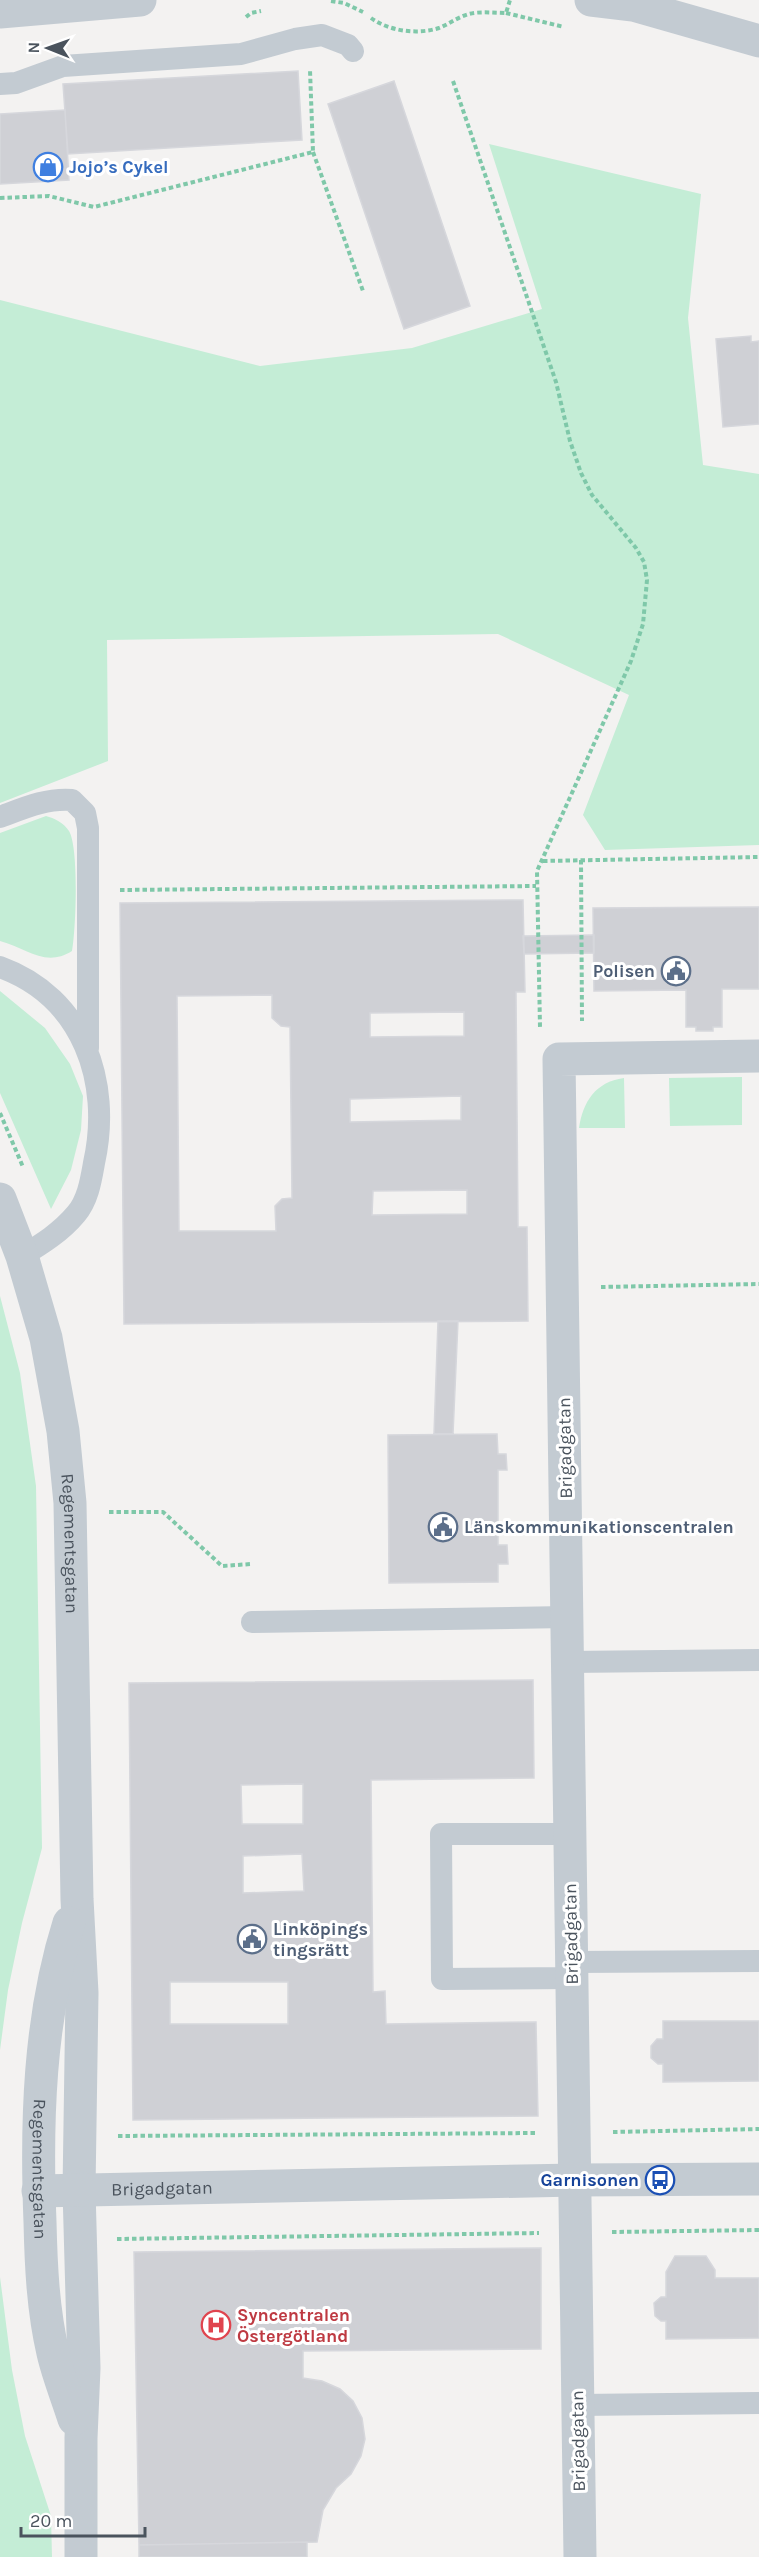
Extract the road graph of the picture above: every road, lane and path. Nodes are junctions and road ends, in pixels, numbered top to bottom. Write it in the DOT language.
graph roads {
  1 [pos="140,0"];
  2 [pos="510,0"];
  3 [pos="591,0"];
  4 [pos="628,3"];
  5 [pos="0,12"];
  6 [pos="438,28"];
  7 [pos="309,37"];
  8 [pos="759,41"];
  9 [pos="353,51"];
  10 [pos="453,81"];
  11 [pos="0,84"];
  12 [pos="313,152"];
  13 [pos="0,198"];
  14 [pos="363,291"];
  15 [pos="0,817"];
  16 [pos="759,857"];
  17 [pos="581,860"];
  18 [pos="543,861"];
  19 [pos="536,886"];
  20 [pos="89,890"];
  21 [pos="0,967"];
  22 [pos="88,1052"];
  23 [pos="759,1056"];
  24 [pos="571,1059"];
  25 [pos="0,1199"];
  26 [pos="22,1256"];
  27 [pos="759,1284"];
  28 [pos="562,1288"];
  29 [pos="105,1512"];
  30 [pos="251,1564"];
  31 [pos="567,1617"];
  32 [pos="252,1622"];
  33 [pos="759,1660"];
  34 [pos="568,1662"];
  35 [pos="570,1834"];
  36 [pos="77,1899"];
  37 [pos="759,1961"];
  38 [pos="572,1970"];
  39 [pos="759,2129"];
  40 [pos="574,2133"];
  41 [pos="117,2136"];
  42 [pos="759,2179"];
  43 [pos="575,2180"];
  44 [pos="79,2190"];
  45 [pos="38,2191"];
  46 [pos="759,2230"];
  47 [pos="575,2232"];
  48 [pos="117,2240"];
  49 [pos="759,2403"];
  50 [pos="578,2405"];
  51 [pos="81,2438"];
  52 [pos="81,2557"];
  53 [pos="580,2557"];
  1 -- 5 [label="street"];
  2 -- 6 [label="path"];
  3 -- 4 [label="street"];
  4 -- 8 [label="street"];
  7 -- 9 [label="lane"];
  7 -- 11 [label="lane"];
  7 -- 12 [label="path"];
  10 -- 18 [label="path"];
  12 -- 13 [label="path"];
  12 -- 14 [label="path"];
  15 -- 20 [label="lane"];
  16 -- 17 [label="path"];
  17 -- 18 [label="path"];
  17 -- 24 [label="path"];
  18 -- 19 [label="path"];
  19 -- 20 [label="path"];
  19 -- 24 [label="path"];
  20 -- 22 [label="lane"];
  21 -- 22 [label="lane"];
  22 -- 26 [label="lane"];
  23 -- 24 [label="street"];
  24 -- 28 [label="street, Brigadgatan"];
  25 -- 26 [label="street, Regementsgatan"];
  26 -- 36 [label="street, Regementsgatan"];
  27 -- 28 [label="path"];
  28 -- 31 [label="street, Brigadgatan"];
  29 -- 30 [label="path"];
  31 -- 32 [label="lane"];
  31 -- 34 [label="street, Brigadgatan"];
  33 -- 34 [label="lane"];
  34 -- 35 [label="street, Brigadgatan"];
  35 -- 38 [label="street, Brigadgatan"];
  35 -- 38 [label="lane"];
  36 -- 44 [label="street, Regementsgatan"];
  36 -- 45 [label="street, Regementsgatan"];
  37 -- 38 [label="lane"];
  38 -- 40 [label="street, Brigadgatan"];
  39 -- 40 [label="path"];
  40 -- 41 [label="path"];
  40 -- 43 [label="street, Brigadgatan"];
  42 -- 43 [label="street, Brigadgatan"];
  43 -- 44 [label="street, Brigadgatan"];
  43 -- 47 [label="street, Brigadgatan"];
  44 -- 45 [label="street, Brigadgatan"];
  44 -- 51 [label="street, Regementsgatan"];
  45 -- 51 [label="street, Regementsgatan"];
  46 -- 47 [label="path"];
  47 -- 48 [label="path"];
  47 -- 50 [label="street, Brigadgatan"];
  49 -- 50 [label="lane"];
  50 -- 53 [label="street, Brigadgatan"];
  51 -- 52 [label="street, Regementsgatan"];
}
